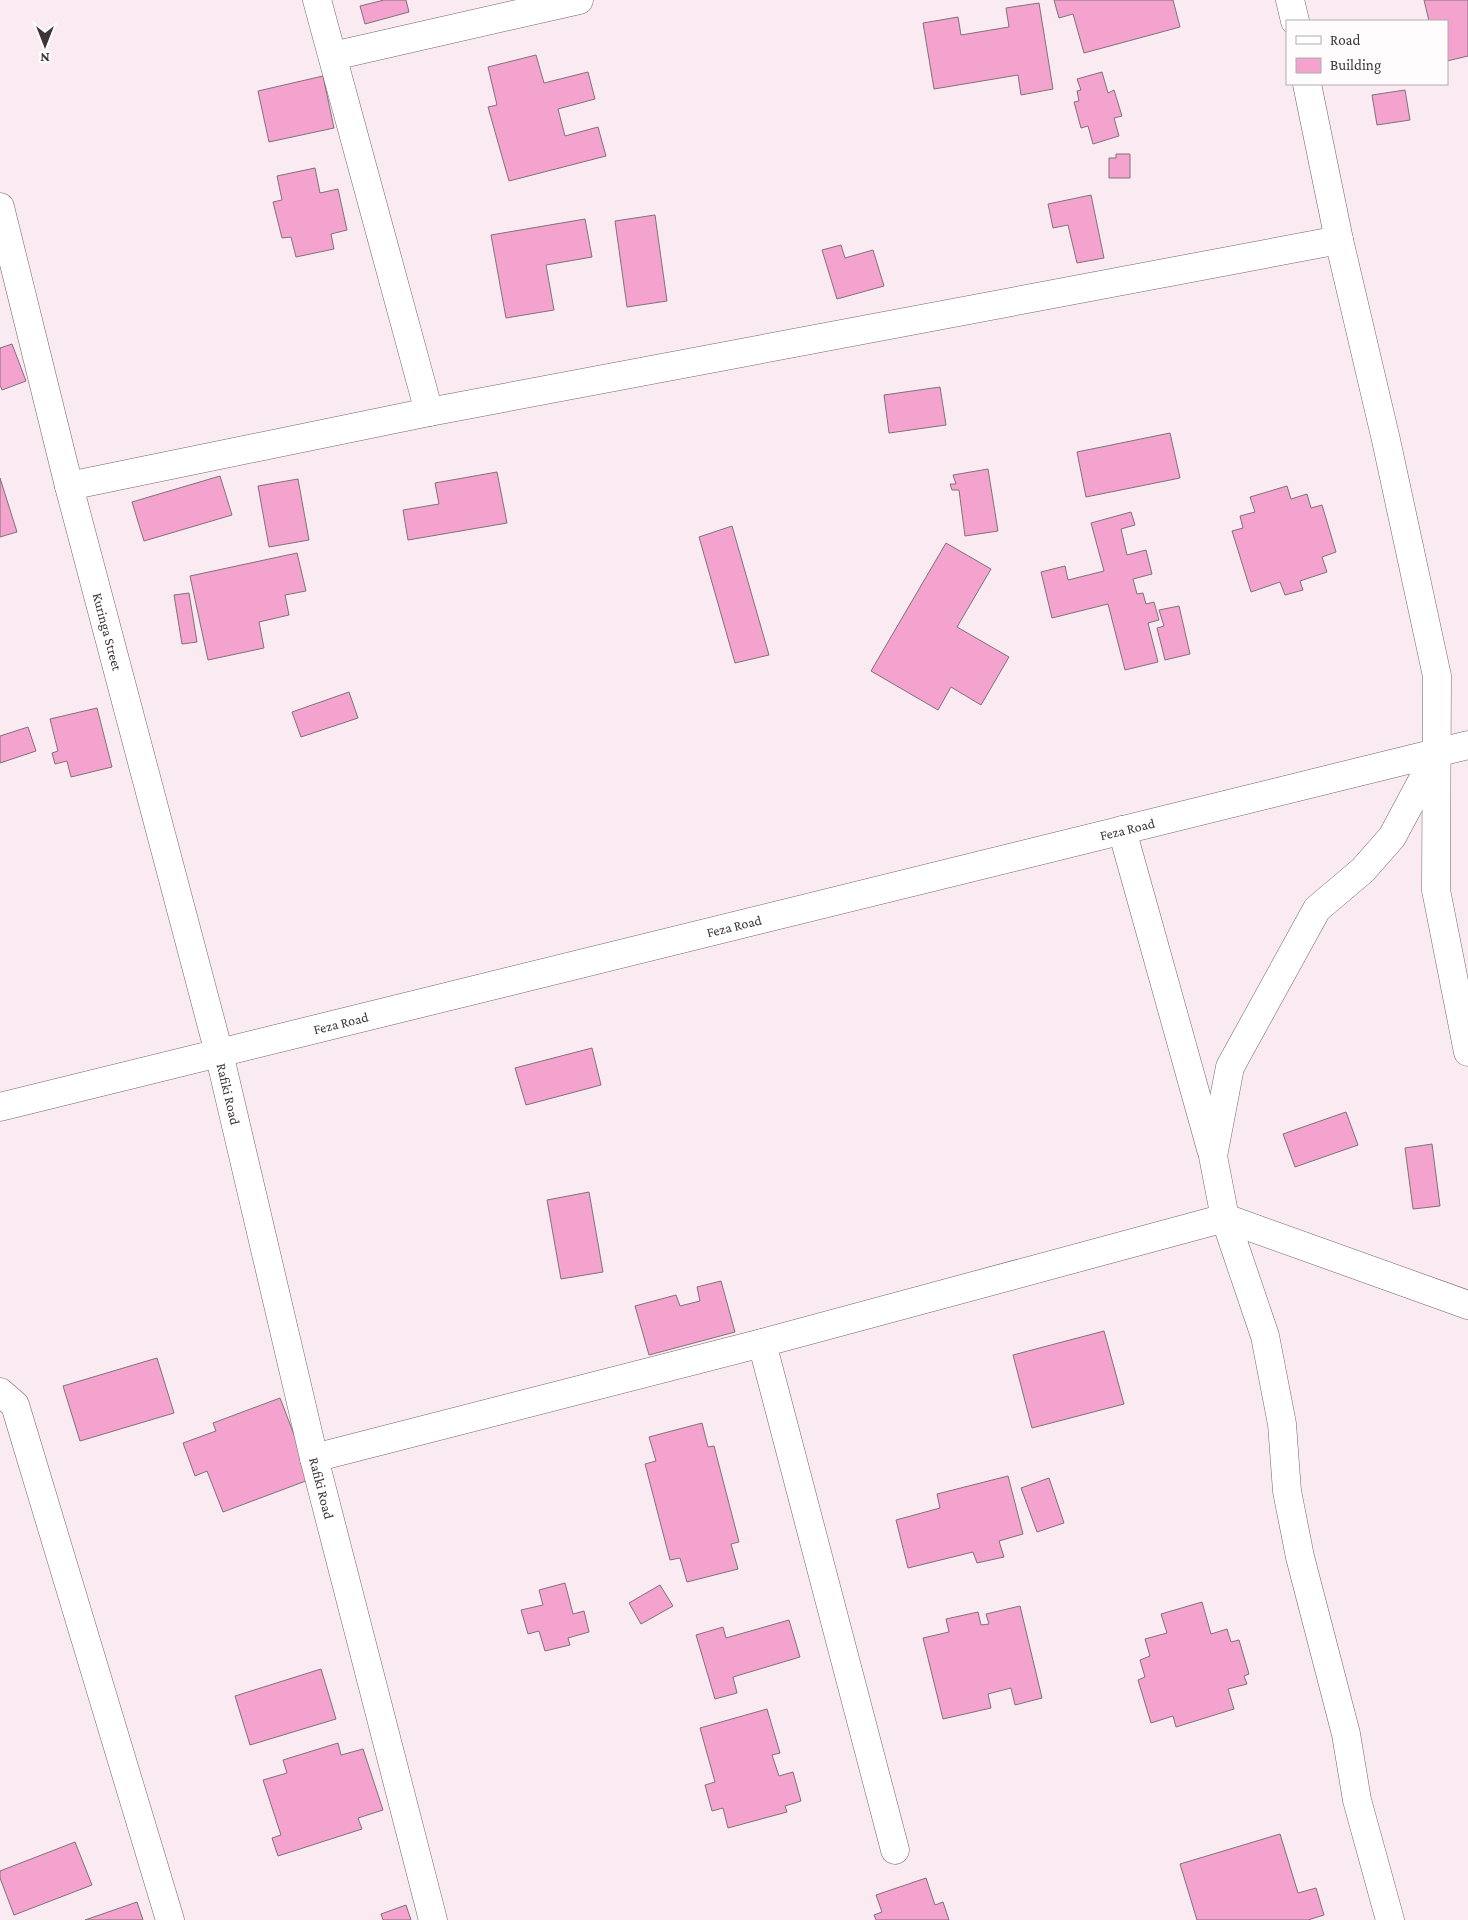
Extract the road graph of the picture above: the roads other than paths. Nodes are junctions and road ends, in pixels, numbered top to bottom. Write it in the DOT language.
graph roads {
  1 [pos="317,0"];
  2 [pos="579,0"];
  3 [pos="1290,0"];
  4 [pos="1295,20"];
  5 [pos="333,56"];
  6 [pos="1307,85"];
  7 [pos="0,207"];
  8 [pos="1339,240"];
  9 [pos="429,412"];
  10 [pos="69,486"];
  11 [pos="1468,745"];
  12 [pos="1437,753"];
  13 [pos="1122,830"];
  14 [pos="1468,1052"];
  15 [pos="220,1054"];
  16 [pos="0,1107"];
  17 [pos="1213,1156"];
  18 [pos="1225,1218"];
  19 [pos="1468,1305"];
  20 [pos="762,1342"];
  21 [pos="0,1392"];
  22 [pos="314,1458"];
  23 [pos="895,1850"];
  24 [pos="170,1920"];
  25 [pos="433,1920"];
  26 [pos="1390,1920"];
  1 -- 5 [label="street"];
  2 -- 5 [label="street"];
  3 -- 4 [label="street"];
  5 -- 9 [label="street"];
  6 -- 8 [label="street"];
  7 -- 10 [label="street, Kuringa Street"];
  8 -- 9 [label="street"];
  8 -- 12 [label="street"];
  9 -- 10 [label="street"];
  10 -- 15 [label="street, Kuringa Street"];
  11 -- 12 [label="street, Feza Road"];
  12 -- 13 [label="street, Feza Road"];
  12 -- 14 [label="street"];
  12 -- 17 [label="street"];
  13 -- 15 [label="street, Feza Road"];
  13 -- 17 [label="street"];
  15 -- 16 [label="street, Feza Road"];
  15 -- 22 [label="street, Rafiki Road"];
  17 -- 18 [label="street"];
  18 -- 19 [label="street"];
  18 -- 20 [label="street"];
  18 -- 26 [label="street"];
  20 -- 22 [label="street"];
  20 -- 23 [label="street"];
  21 -- 24 [label="street"];
  22 -- 25 [label="street, Rafiki Road"];
}
